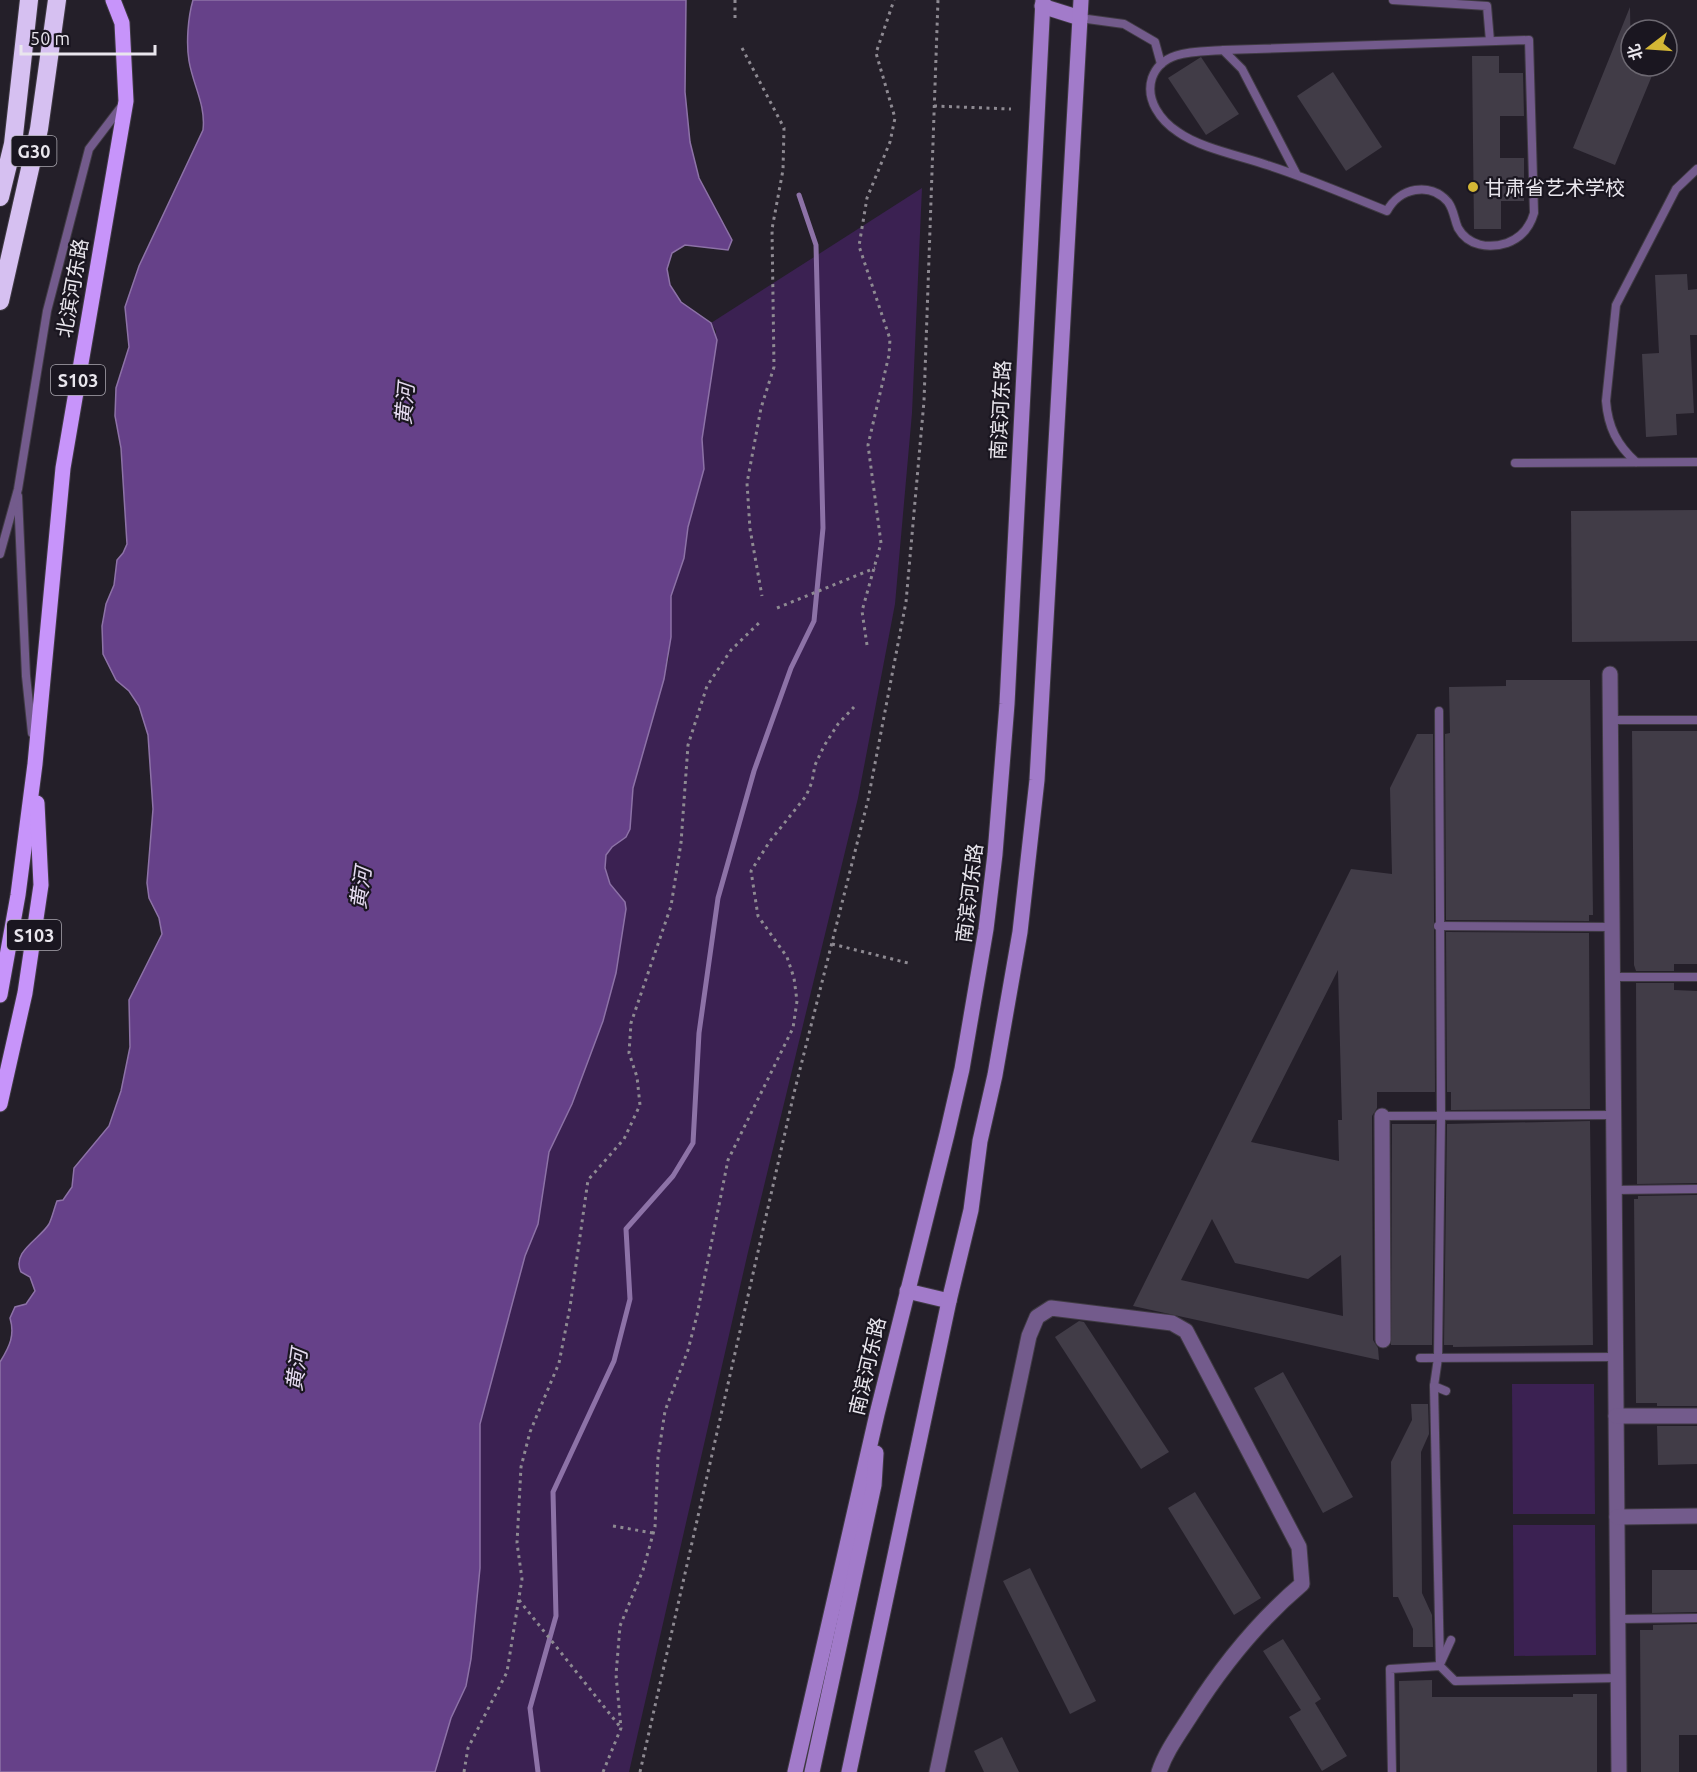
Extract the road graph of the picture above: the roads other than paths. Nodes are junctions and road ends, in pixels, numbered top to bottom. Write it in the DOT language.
graph roads {
  1 [pos="29,0"];
  2 [pos="57,0"];
  3 [pos="113,0"];
  4 [pos="1081,0"];
  5 [pos="1393,0"];
  6 [pos="1043,3"];
  7 [pos="1080,18"];
  8 [pos="1490,41"];
  9 [pos="1223,50"];
  10 [pos="1161,64"];
  11 [pos="126,101"];
  12 [pos="1697,169"];
  13 [pos="1297,175"];
  14 [pos="0,197"];
  15 [pos="0,301"];
  16 [pos="1636,462"];
  17 [pos="1697,462"];
  18 [pos="1515,463"];
  19 [pos="18,489"];
  20 [pos="0,554"];
  21 [pos="1610,674"];
  22 [pos="1439,711"];
  23 [pos="1610,720"];
  24 [pos="1697,720"];
  25 [pos="35,764"];
  26 [pos="1438,926"];
  27 [pos="1612,927"];
  28 [pos="1697,976"];
  29 [pos="1612,977"];
  30 [pos="0,995"];
  31 [pos="0,1104"];
  32 [pos="1613,1115"];
  33 [pos="1382,1116"];
  34 [pos="1441,1117"];
  35 [pos="1614,1190"];
  36 [pos="1697,1190"];
  37 [pos="907,1291"];
  38 [pos="949,1301"];
  39 [pos="1383,1340"];
  40 [pos="1615,1357"];
  41 [pos="1420,1358"];
  42 [pos="1438,1358"];
  43 [pos="1434,1386"];
  44 [pos="1446,1391"];
  45 [pos="877,1414"];
  46 [pos="1616,1416"];
  47 [pos="1697,1416"];
  48 [pos="1697,1516"];
  49 [pos="1617,1517"];
  50 [pos="1697,1618"];
  51 [pos="1618,1619"];
  52 [pos="1450,1640"];
  53 [pos="1440,1666"];
  54 [pos="1618,1678"];
  55 [pos="795,1772"];
  56 [pos="812,1772"];
  57 [pos="849,1772"];
  58 [pos="937,1772"];
  59 [pos="1159,1772"];
  60 [pos="1392,1772"];
  61 [pos="1619,1772"];
  1 -- 14 [label="highway, G30"];
  2 -- 15 [label="highway, G30"];
  3 -- 11 [label="main road, 北滨河东路 / S103"];
  4 -- 7 [label="main road"];
  5 -- 8 [label="lane"];
  6 -- 7 [label="main road"];
  6 -- 37 [label="main road, 南滨河东路"];
  7 -- 10 [label="lane"];
  7 -- 38 [label="main road"];
  8 -- 9 [label="lane"];
  8 -- 13 [label="lane"];
  9 -- 10 [label="lane"];
  9 -- 13 [label="lane"];
  10 -- 13 [label="lane"];
  11 -- 19 [label="lane"];
  11 -- 25 [label="main road, 北滨河东路 / S103"];
  12 -- 16 [label="lane"];
  16 -- 17 [label="lane"];
  16 -- 18 [label="lane"];
  19 -- 20 [label="lane"];
  19 -- 25 [label="lane"];
  21 -- 23 [label="street"];
  22 -- 26 [label="lane"];
  23 -- 24 [label="lane"];
  23 -- 27 [label="street"];
  25 -- 30 [label="main road, 北滨河东路 / S103"];
  25 -- 31 [label="main road, 北滨河东路 / S103"];
  26 -- 27 [label="lane"];
  26 -- 34 [label="lane"];
  27 -- 29 [label="street"];
  28 -- 29 [label="lane"];
  29 -- 32 [label="street"];
  32 -- 34 [label="lane"];
  32 -- 35 [label="street"];
  33 -- 34 [label="lane"];
  33 -- 39 [label="street"];
  34 -- 42 [label="lane"];
  35 -- 36 [label="lane"];
  35 -- 40 [label="street"];
  37 -- 38 [label="main road"];
  37 -- 45 [label="main road, 南滨河东路"];
  38 -- 57 [label="main road"];
  40 -- 42 [label="lane"];
  40 -- 46 [label="street"];
  41 -- 42 [label="lane"];
  42 -- 43 [label="lane"];
  43 -- 44 [label="lane"];
  43 -- 53 [label="lane"];
  45 -- 55 [label="main road, 南滨河东路"];
  45 -- 56 [label="main road"];
  46 -- 47 [label="street"];
  46 -- 49 [label="street"];
  48 -- 49 [label="street"];
  49 -- 51 [label="street"];
  50 -- 51 [label="lane"];
  51 -- 54 [label="street"];
  52 -- 53 [label="lane"];
  53 -- 54 [label="lane"];
  53 -- 60 [label="lane"];
  54 -- 61 [label="street"];
  58 -- 59 [label="street"];
}
